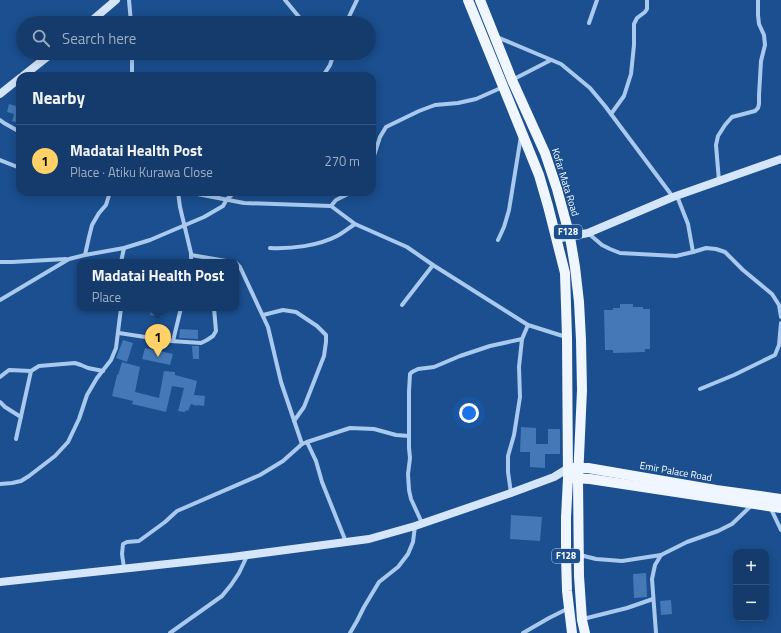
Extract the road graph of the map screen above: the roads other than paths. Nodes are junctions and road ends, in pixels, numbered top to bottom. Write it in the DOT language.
graph roads {
  1 [pos="116,0"];
  2 [pos="129,0"];
  3 [pos="285,0"];
  4 [pos="357,0"];
  5 [pos="468,0"];
  6 [pos="480,0"];
  7 [pos="597,0"];
  8 [pos="647,0"];
  9 [pos="758,0"];
  10 [pos="98,16"];
  11 [pos="130,16"];
  12 [pos="298,16"];
  13 [pos="349,16"];
  14 [pos="589,23"];
  15 [pos="495,36"];
  16 [pos="43,60"];
  17 [pos="132,60"];
  18 [pos="332,60"];
  19 [pos="550,60"];
  20 [pos="28,72"];
  21 [pos="132,72"];
  22 [pos="326,72"];
  23 [pos="512,80"];
  24 [pos="16,81"];
  25 [pos="504,87"];
  26 [pos="0,94"];
  27 [pos="611,114"];
  28 [pos="0,120"];
  29 [pos="16,130"];
  30 [pos="522,132"];
  31 [pos="376,150"];
  32 [pos="0,160"];
  33 [pos="781,160"];
  34 [pos="16,166"];
  35 [pos="719,181"];
  36 [pos="109,196"];
  37 [pos="179,196"];
  38 [pos="210,196"];
  39 [pos="230,196"];
  40 [pos="346,196"];
  41 [pos="675,196"];
  42 [pos="227,199"];
  43 [pos="331,206"];
  44 [pos="355,224"];
  45 [pos="184,226"];
  46 [pos="588,233"];
  47 [pos="570,237"];
  48 [pos="556,239"];
  49 [pos="498,240"];
  50 [pos="124,248"];
  51 [pos="270,248"];
  52 [pos="693,252"];
  53 [pos="85,255"];
  54 [pos="191,255"];
  55 [pos="69,259"];
  56 [pos="122,259"];
  57 [pos="191,259"];
  58 [pos="214,259"];
  59 [pos="0,262"];
  60 [pos="433,265"];
  61 [pos="239,266"];
  62 [pos="0,300"];
  63 [pos="402,305"];
  64 [pos="121,311"];
  65 [pos="180,311"];
  66 [pos="214,311"];
  67 [pos="263,314"];
  68 [pos="781,317"];
  69 [pos="781,323"];
  70 [pos="528,325"];
  71 [pos="118,333"];
  72 [pos="567,337"];
  73 [pos="522,340"];
  74 [pos="173,341"];
  75 [pos="31,371"];
  76 [pos="103,371"];
  77 [pos="0,377"];
  78 [pos="700,388"];
  79 [pos="0,402"];
  80 [pos="21,417"];
  81 [pos="294,421"];
  82 [pos="409,436"];
  83 [pos="16,439"];
  84 [pos="307,442"];
  85 [pos="302,444"];
  86 [pos="579,468"];
  87 [pos="571,475"];
  88 [pos="0,484"];
  89 [pos="511,493"];
  90 [pos="781,499"];
  91 [pos="754,500"];
  92 [pos="770,506"];
  93 [pos="781,508"];
  94 [pos="418,525"];
  95 [pos="781,530"];
  96 [pos="346,542"];
  97 [pos="579,554"];
  98 [pos="247,555"];
  99 [pos="661,555"];
  100 [pos="124,568"];
  101 [pos="0,582"];
  102 [pos="653,599"];
  103 [pos="569,608"];
  104 [pos="582,620"];
  105 [pos="170,633"];
  106 [pos="350,633"];
  107 [pos="524,633"];
  108 [pos="572,633"];
  109 [pos="585,633"];
  110 [pos="656,633"];
  1 -- 10 [label="main road"];
  2 -- 11 [label="street"];
  3 -- 12 [label="street"];
  4 -- 13 [label="street"];
  5 -- 25 [label="main road, F128"];
  6 -- 15 [label="main road, Kofar Mata Road / F128"];
  7 -- 14 [label="street"];
  8 -- 27 [label="street"];
  9 -- 35 [label="street"];
  15 -- 19 [label="street"];
  15 -- 23 [label="main road, Kofar Mata Road / F128"];
  16 -- 20 [label="main road"];
  17 -- 21 [label="street"];
  18 -- 22 [label="street"];
  19 -- 23 [label="street"];
  19 -- 27 [label="street"];
  23 -- 47 [label="main road, Kofar Mata Road / F128"];
  24 -- 26 [label="main road"];
  25 -- 30 [label="main road, F128"];
  25 -- 31 [label="street"];
  27 -- 41 [label="street"];
  28 -- 29 [label="street"];
  30 -- 48 [label="main road, F128"];
  30 -- 49 [label="street"];
  32 -- 34 [label="street"];
  33 -- 35 [label="main road"];
  35 -- 41 [label="main road"];
  36 -- 53 [label="street"];
  37 -- 45 [label="street"];
  38 -- 42 [label="street"];
  39 -- 42 [label="street"];
  40 -- 43 [label="street"];
  41 -- 46 [label="main road"];
  41 -- 52 [label="street"];
  42 -- 43 [label="street"];
  42 -- 45 [label="street"];
  43 -- 44 [label="street"];
  44 -- 51 [label="street"];
  44 -- 60 [label="street"];
  45 -- 50 [label="street"];
  45 -- 54 [label="street"];
  46 -- 47 [label="main road"];
  46 -- 52 [label="street"];
  47 -- 48 [label="main road"];
  47 -- 86 [label="main road, Kofar Mata Road / F128"];
  48 -- 72 [label="main road, F128"];
  50 -- 53 [label="street"];
  50 -- 56 [label="street"];
  52 -- 68 [label="street"];
  53 -- 55 [label="street"];
  54 -- 57 [label="street"];
  54 -- 58 [label="street"];
  55 -- 59 [label="street"];
  55 -- 62 [label="street"];
  60 -- 63 [label="street"];
  60 -- 70 [label="street"];
  61 -- 67 [label="street"];
  64 -- 71 [label="street"];
  65 -- 74 [label="street"];
  66 -- 74 [label="street"];
  67 -- 81 [label="street"];
  67 -- 81 [label="street"];
  69 -- 78 [label="street"];
  70 -- 72 [label="street"];
  70 -- 73 [label="street"];
  71 -- 74 [label="street"];
  71 -- 76 [label="street"];
  72 -- 87 [label="main road, F128"];
  73 -- 82 [label="street"];
  73 -- 89 [label="street"];
  75 -- 76 [label="street"];
  75 -- 77 [label="street"];
  75 -- 80 [label="street"];
  76 -- 88 [label="street"];
  79 -- 80 [label="street"];
  80 -- 83 [label="street"];
  81 -- 85 [label="street"];
  82 -- 84 [label="street"];
  82 -- 94 [label="street"];
  84 -- 85 [label="street"];
  84 -- 96 [label="street"];
  85 -- 100 [label="street"];
  86 -- 87 [label="main road, Kofar Mata Road / F128"];
  86 -- 91 [label="main road, Emir Palace Road"];
  87 -- 89 [label="main road"];
  87 -- 91 [label="main road, Emir Palace Road"];
  87 -- 97 [label="main road, F128"];
  87 -- 103 [label="main road, F128"];
  89 -- 94 [label="main road"];
  90 -- 91 [label="main road, Emir Palace Road"];
  91 -- 92 [label="main road, Emir Palace Road"];
  91 -- 99 [label="street"];
  92 -- 93 [label="main road, Emir Palace Road"];
  92 -- 95 [label="street"];
  94 -- 96 [label="main road"];
  94 -- 106 [label="street"];
  96 -- 98 [label="main road"];
  97 -- 99 [label="street"];
  97 -- 104 [label="main road, F128"];
  98 -- 100 [label="main road"];
  98 -- 105 [label="street"];
  99 -- 102 [label="street"];
  100 -- 101 [label="main road"];
  102 -- 104 [label="street"];
  102 -- 110 [label="street"];
  103 -- 107 [label="street"];
  103 -- 108 [label="main road, F128"];
  104 -- 109 [label="main road, F128"];
}
